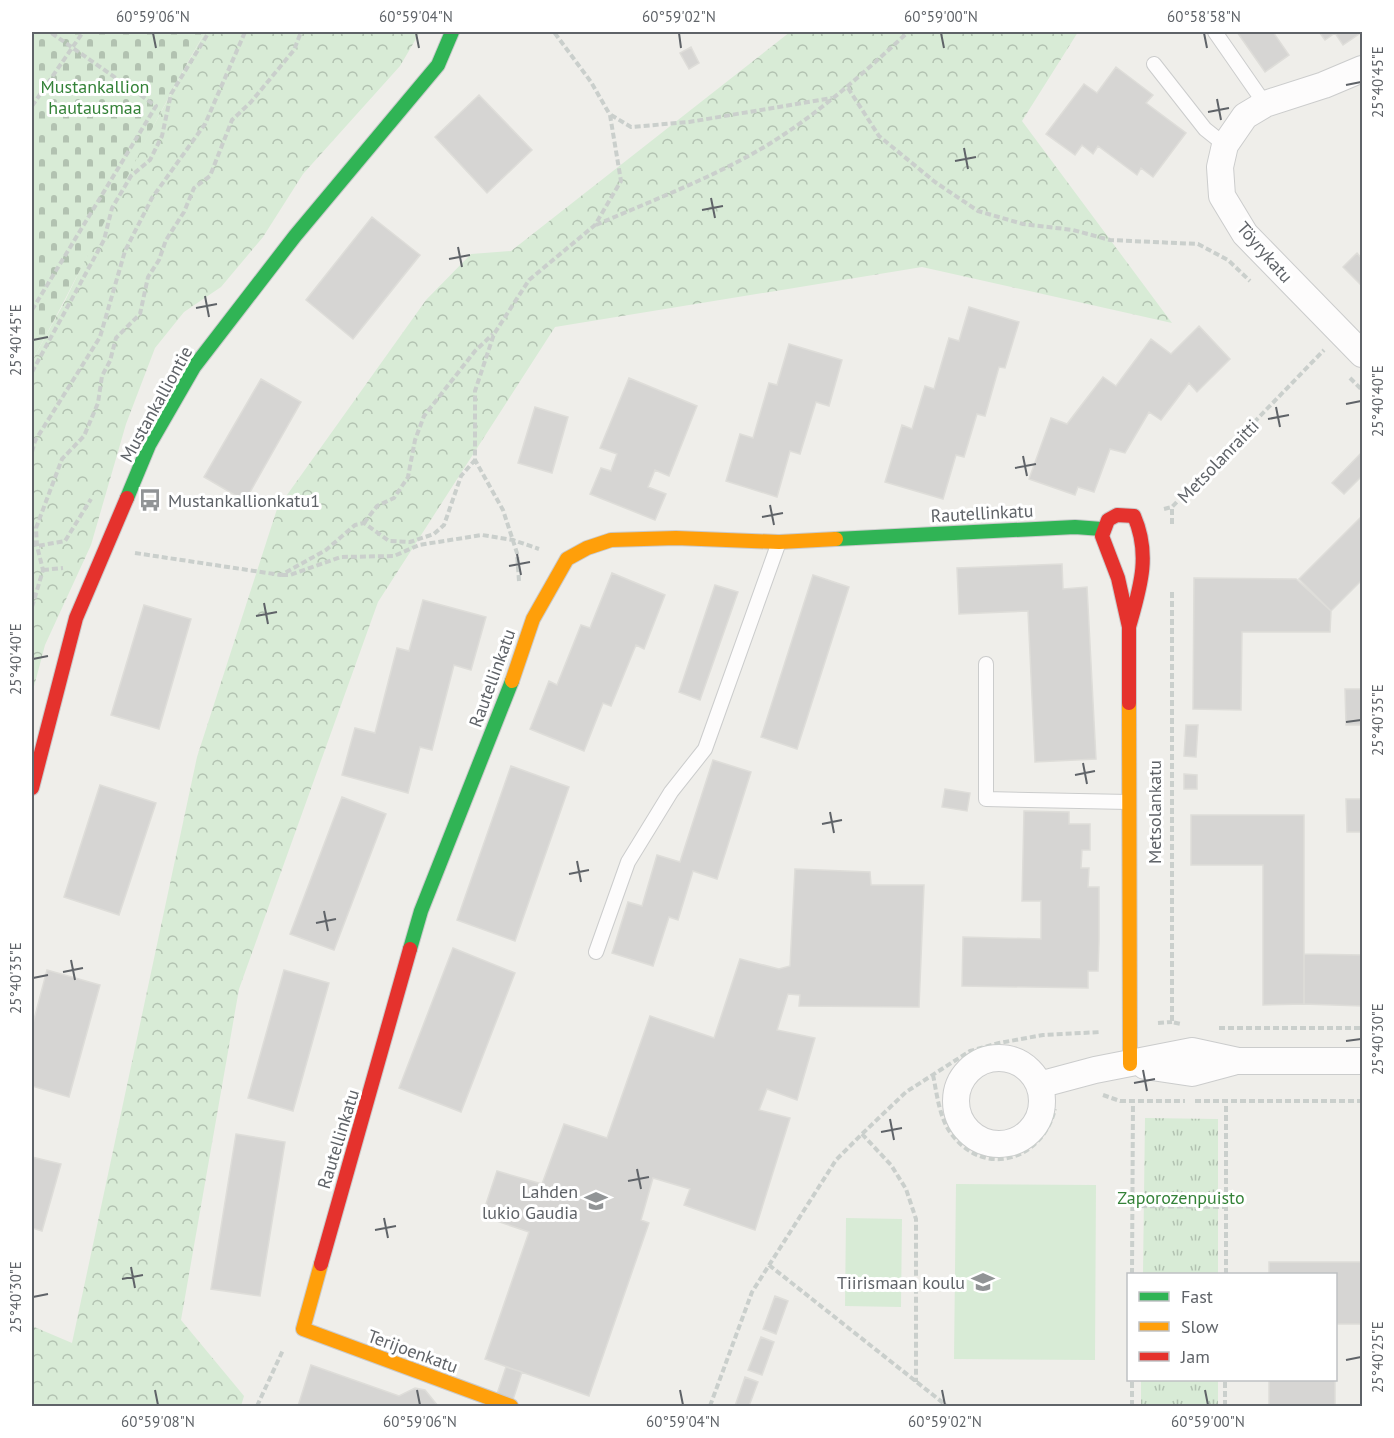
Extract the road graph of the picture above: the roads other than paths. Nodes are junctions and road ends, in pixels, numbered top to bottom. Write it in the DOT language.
graph roads {
  1 [pos="452,32"];
  2 [pos="1215,32"];
  3 [pos="1154,64"];
  4 [pos="1362,69"];
  5 [pos="1264,104"];
  6 [pos="1225,145"];
  7 [pos="1362,354"];
  8 [pos="1102,529"];
  9 [pos="779,542"];
  10 [pos="1129,627"];
  11 [pos="986,664"];
  12 [pos="32,788"];
  13 [pos="1129,802"];
  14 [pos="596,952"];
  15 [pos="1362,1061"];
  16 [pos="1130,1064"];
  17 [pos="1039,1085"];
  18 [pos="303,1329"];
  19 [pos="511,1407"];
  1 -- 12 [label="street, Mustankalliontie"];
  2 -- 5 [label="lane"];
  3 -- 6 [label="lane"];
  4 -- 5 [label="street, Töyrykatu"];
  5 -- 6 [label="street, Töyrykatu"];
  6 -- 7 [label="street, Töyrykatu"];
  8 -- 9 [label="street, Rautellinkatu"];
  8 -- 10 [label="street, Metsolankatu"];
  8 -- 10 [label="street, Metsolankatu"];
  9 -- 14 [label="lane"];
  9 -- 18 [label="street, Rautellinkatu"];
  10 -- 13 [label="street, Metsolankatu"];
  11 -- 13 [label="lane"];
  13 -- 16 [label="street, Metsolankatu"];
  15 -- 16 [label="street"];
  16 -- 17 [label="street"];
  18 -- 19 [label="street, Terijoenkatu"];
}
